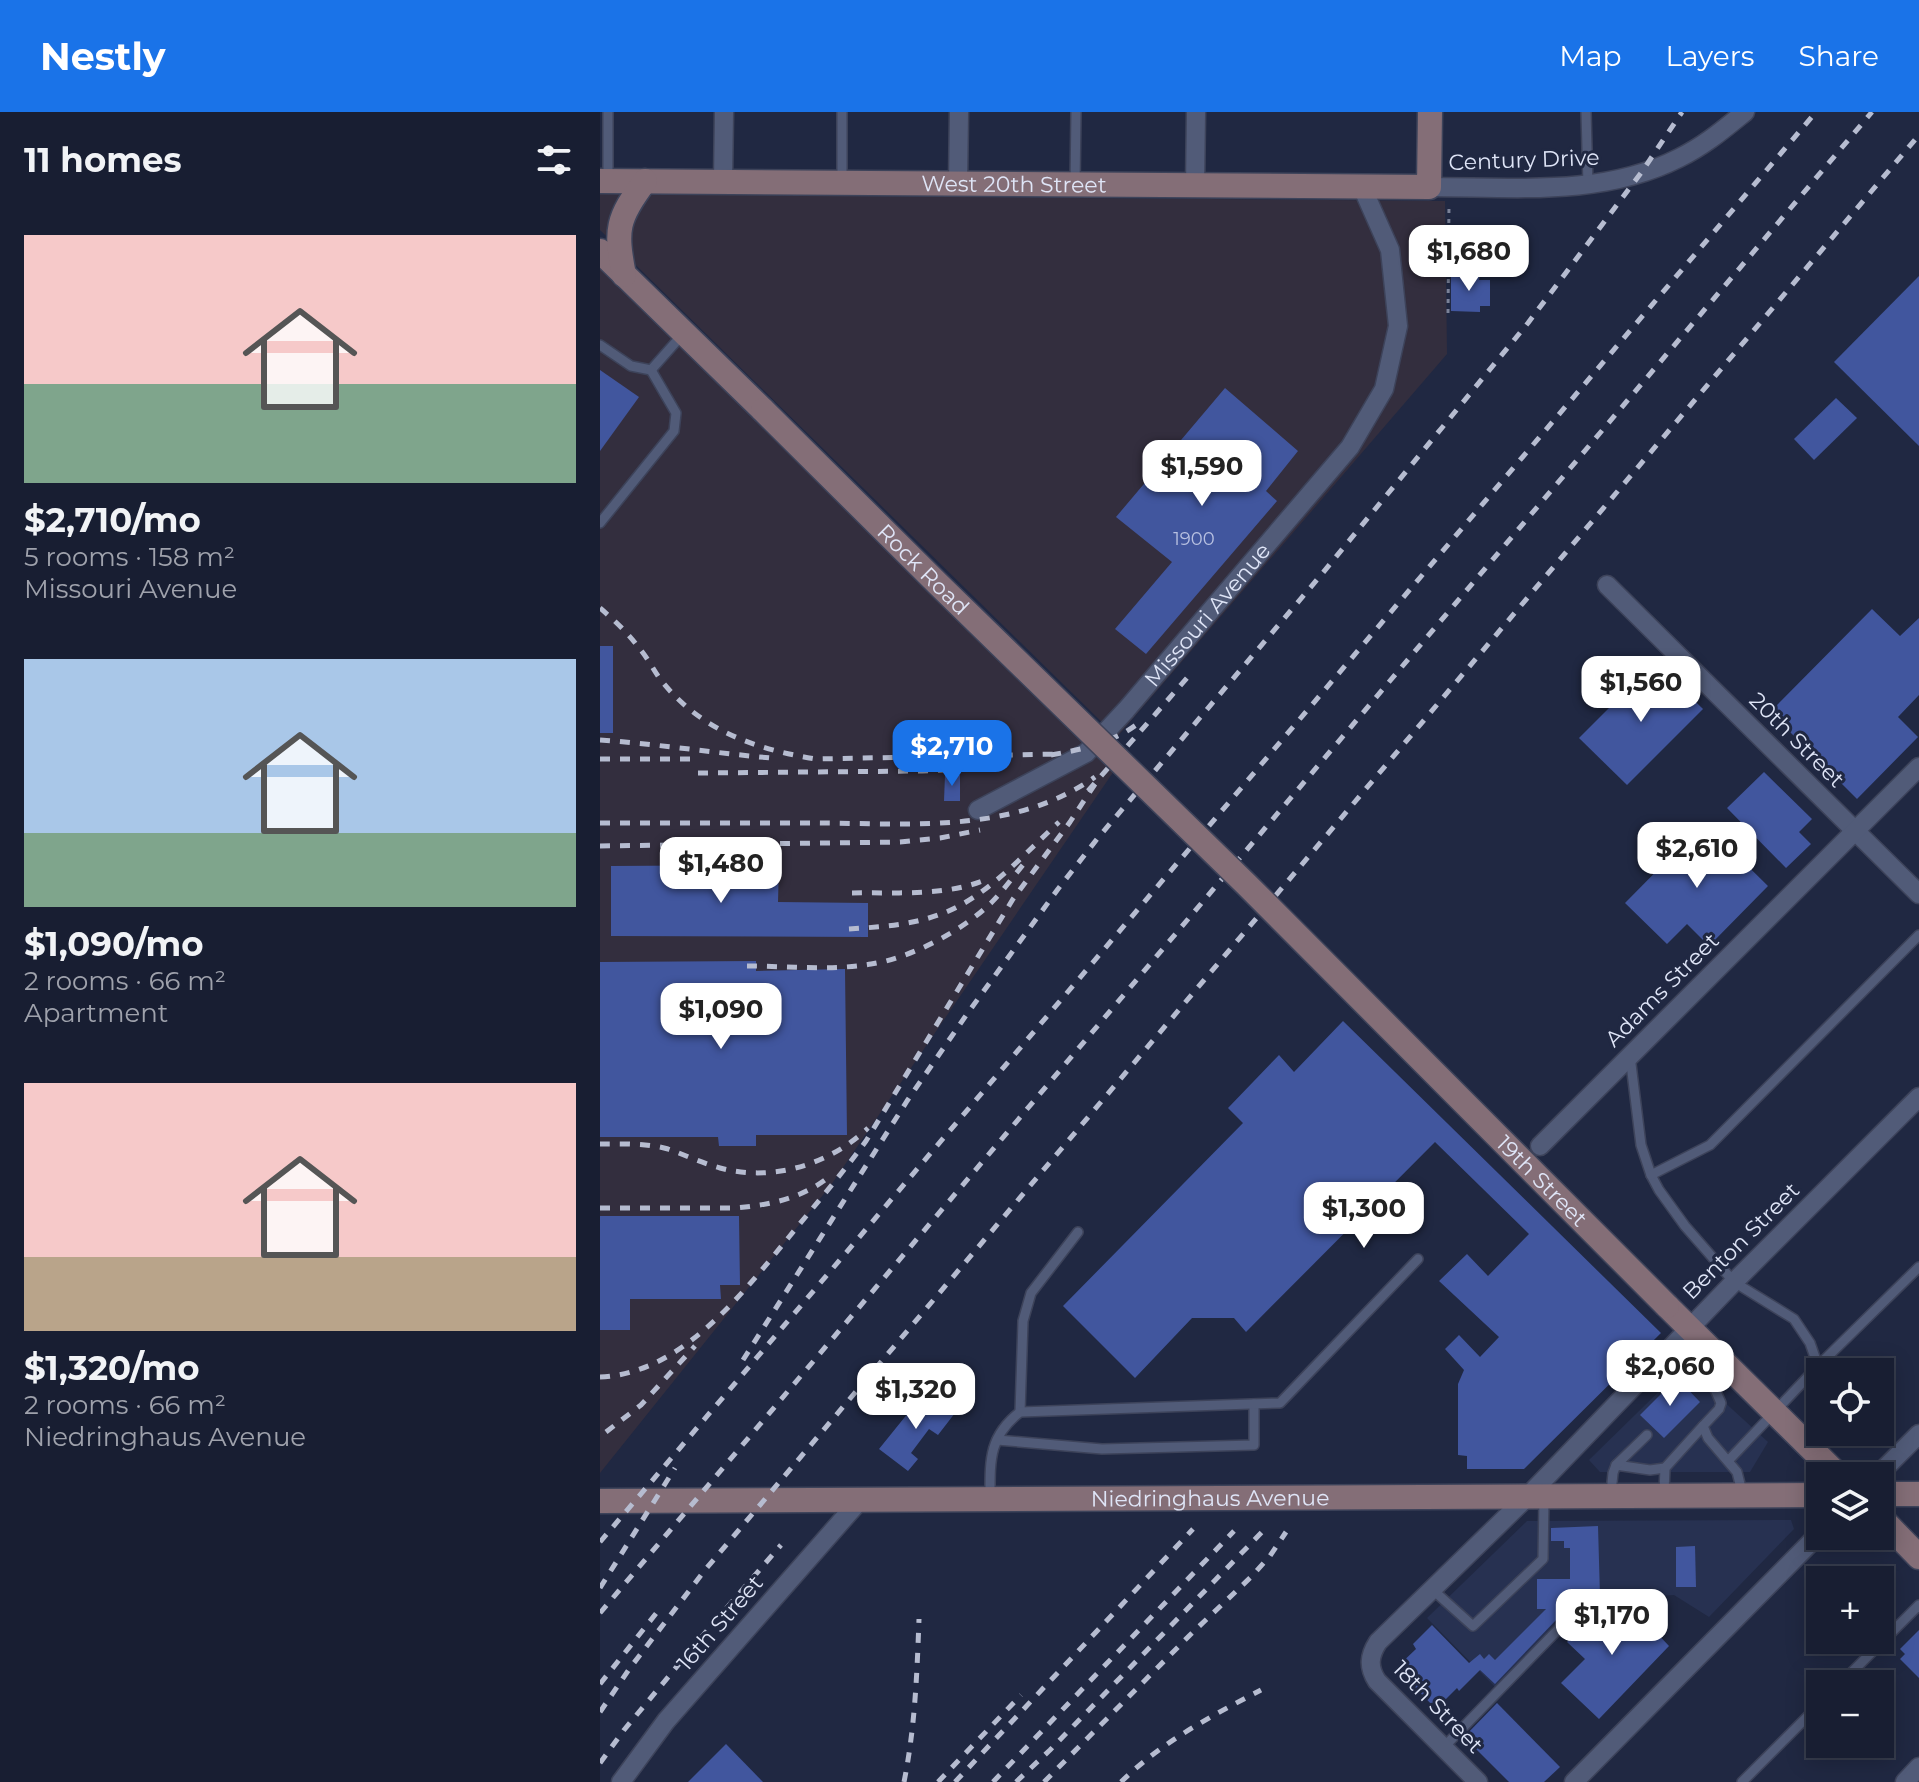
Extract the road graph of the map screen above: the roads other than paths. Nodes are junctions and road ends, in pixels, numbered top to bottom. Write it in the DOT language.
graph roads {
  1 [pos="608,112"];
  2 [pos="724,112"];
  3 [pos="842,112"];
  4 [pos="959,112"];
  5 [pos="1076,112"];
  6 [pos="1196,112"];
  7 [pos="1430,112"];
  8 [pos="1586,112"];
  9 [pos="1745,112"];
  10 [pos="604,181"];
  11 [pos="645,181"];
  12 [pos="723,181"];
  13 [pos="842,182"];
  14 [pos="958,183"];
  15 [pos="1075,185"];
  16 [pos="1588,185"];
  17 [pos="1195,187"];
  18 [pos="1362,187"];
  19 [pos="1439,187"];
  20 [pos="600,251"];
  21 [pos="624,275"];
  22 [pos="684,333"];
  23 [pos="600,345"];
  24 [pos="651,370"];
  25 [pos="600,523"];
  26 [pos="1607,585"];
  27 [pos="1919,767"];
  28 [pos="978,810"];
  29 [pos="1855,832"];
  30 [pos="1247,885"];
  31 [pos="1919,894"];
  32 [pos="1919,935"];
  33 [pos="1630,1056"];
  34 [pos="1919,1097"];
  35 [pos="1540,1146"];
  36 [pos="1651,1175"];
  37 [pos="1078,1232"];
  38 [pos="1418,1259"];
  39 [pos="1919,1267"];
  40 [pos="1734,1282"];
  41 [pos="1690,1328"];
  42 [pos="1815,1358"];
  43 [pos="1826,1358"];
  44 [pos="1730,1368"];
  45 [pos="1806,1378"];
  46 [pos="1254,1404"];
  47 [pos="1774,1411"];
  48 [pos="1020,1412"];
  49 [pos="1703,1426"];
  50 [pos="1919,1434"];
  51 [pos="1647,1435"];
  52 [pos="997,1440"];
  53 [pos="1728,1461"];
  54 [pos="1825,1462"];
  55 [pos="1891,1462"];
  56 [pos="1616,1465"];
  57 [pos="1665,1468"];
  58 [pos="1894,1494"];
  59 [pos="1919,1494"];
  60 [pos="1743,1495"];
  61 [pos="1806,1495"];
  62 [pos="1611,1496"];
  63 [pos="1664,1496"];
  64 [pos="1535,1497"];
  65 [pos="860,1500"];
  66 [pos="990,1500"];
  67 [pos="600,1501"];
  68 [pos="1894,1531"];
  69 [pos="1806,1547"];
  70 [pos="1919,1557"];
  71 [pos="1433,1590"];
  72 [pos="1626,1603"];
  73 [pos="1919,1605"];
  74 [pos="1370,1663"];
  75 [pos="1854,1670"];
  76 [pos="1806,1718"];
  77 [pos="1443,1748"];
  78 [pos="1919,1767"];
  79 [pos="621,1782"];
  80 [pos="1478,1782"];
  81 [pos="1574,1782"];
  82 [pos="1742,1782"];
  83 [pos="1905,1782"];
  1 -- 10 [label="lane"];
  2 -- 12 [label="street"];
  3 -- 13 [label="lane"];
  4 -- 14 [label="street"];
  5 -- 15 [label="lane"];
  6 -- 17 [label="street"];
  7 -- 19 [label="street"];
  8 -- 16 [label="lane"];
  9 -- 16 [label="street, Century Drive"];
  10 -- 11 [label="street, West 20th Street"];
  11 -- 12 [label="street, West 20th Street"];
  11 -- 21 [label="street"];
  12 -- 13 [label="street, West 20th Street"];
  13 -- 14 [label="street, West 20th Street"];
  14 -- 15 [label="street, West 20th Street"];
  15 -- 17 [label="street, West 20th Street"];
  16 -- 19 [label="street, Century Drive"];
  17 -- 18 [label="street, West 20th Street"];
  18 -- 19 [label="street, West 20th Street"];
  18 -- 28 [label="street, Missouri Avenue"];
  20 -- 21 [label="street, Rock Road"];
  21 -- 22 [label="street, Rock Road"];
  22 -- 24 [label="lane"];
  22 -- 30 [label="street, Rock Road, bridge"];
  23 -- 24 [label="lane"];
  24 -- 25 [label="lane"];
  26 -- 29 [label="street, 20th Street"];
  27 -- 29 [label="street, Adams Street"];
  29 -- 31 [label="street, 20th Street"];
  29 -- 33 [label="street, Adams Street"];
  30 -- 41 [label="street, 19th Street, bridge"];
  32 -- 36 [label="lane"];
  33 -- 35 [label="street, Adams Street"];
  33 -- 36 [label="lane"];
  34 -- 40 [label="street, Benton Street"];
  36 -- 40 [label="lane"];
  37 -- 48 [label="lane"];
  38 -- 46 [label="lane"];
  39 -- 43 [label="lane"];
  40 -- 41 [label="street, Benton Street"];
  40 -- 42 [label="lane"];
  41 -- 44 [label="street, 19th Street"];
  41 -- 64 [label="street, Benton Street"];
  44 -- 47 [label="street, 19th Street"];
  44 -- 49 [label="lane"];
  45 -- 47 [label="lane"];
  46 -- 48 [label="lane"];
  46 -- 52 [label="lane"];
  47 -- 53 [label="lane"];
  47 -- 54 [label="street, 19th Street"];
  48 -- 52 [label="lane"];
  49 -- 53 [label="lane"];
  49 -- 57 [label="lane"];
  50 -- 55 [label="street"];
  51 -- 56 [label="lane"];
  52 -- 66 [label="lane"];
  53 -- 60 [label="lane"];
  56 -- 57 [label="lane"];
  56 -- 62 [label="lane"];
  57 -- 63 [label="lane"];
  58 -- 59 [label="street"];
  60 -- 61 [label="street, Niedringhaus Avenue"];
  60 -- 63 [label="street, Niedringhaus Avenue"];
  62 -- 63 [label="street, Niedringhaus Avenue"];
  62 -- 64 [label="street, Niedringhaus Avenue"];
  64 -- 66 [label="street, Niedringhaus Avenue"];
  64 -- 71 [label="street, Benton Street"];
  64 -- 71 [label="lane"];
  65 -- 66 [label="street, Niedringhaus Avenue"];
  65 -- 67 [label="street, Niedringhaus Avenue"];
  65 -- 79 [label="street, 16th Street"];
  68 -- 70 [label="street"];
  69 -- 81 [label="street"];
  71 -- 74 [label="street, Benton Street"];
  72 -- 77 [label="lane"];
  73 -- 75 [label="lane"];
  74 -- 77 [label="street, 18th Street"];
  76 -- 82 [label="lane"];
  77 -- 80 [label="street, 18th Street"];
  78 -- 83 [label="street"];
}
